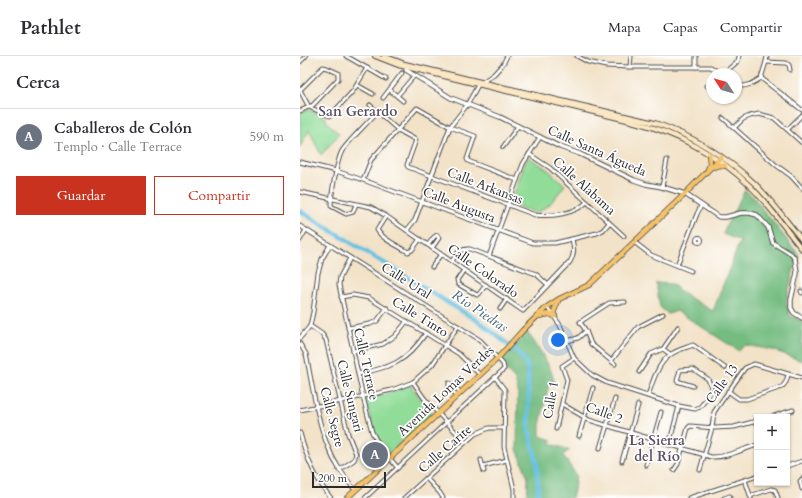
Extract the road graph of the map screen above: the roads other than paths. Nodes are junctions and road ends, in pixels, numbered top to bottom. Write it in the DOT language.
graph roads {
  1 [pos="306,56"];
  2 [pos="346,56"];
  3 [pos="375,56"];
  4 [pos="384,56"];
  5 [pos="507,56"];
  6 [pos="577,56"];
  7 [pos="631,56"];
  8 [pos="696,56"];
  9 [pos="739,56"];
  10 [pos="767,56"];
  11 [pos="300,62"];
  12 [pos="766,62"];
  13 [pos="630,67"];
  14 [pos="696,67"];
  15 [pos="367,68"];
  16 [pos="712,68"];
  17 [pos="729,68"];
  18 [pos="406,70"];
  19 [pos="790,70"];
  20 [pos="402,73"];
  21 [pos="493,74"];
  22 [pos="414,76"];
  23 [pos="386,78"];
  24 [pos="761,78"];
  25 [pos="483,82"];
  26 [pos="493,84"];
  27 [pos="357,85"];
  28 [pos="478,85"];
  29 [pos="742,86"];
  30 [pos="300,90"];
  31 [pos="390,90"];
  32 [pos="374,94"];
  33 [pos="397,96"];
  34 [pos="383,98"];
  35 [pos="403,102"];
  36 [pos="370,105"];
  37 [pos="467,105"];
  38 [pos="309,107"];
  39 [pos="300,110"];
  40 [pos="802,110"];
  41 [pos="378,112"];
  42 [pos="802,115"];
  43 [pos="723,118"];
  44 [pos="518,126"];
  45 [pos="450,127"];
  46 [pos="734,128"];
  47 [pos="788,129"];
  48 [pos="398,130"];
  49 [pos="540,137"];
  50 [pos="802,143"];
  51 [pos="503,147"];
  52 [pos="530,154"];
  53 [pos="709,155"];
  54 [pos="719,158"];
  55 [pos="667,160"];
  56 [pos="300,162"];
  57 [pos="725,166"];
  58 [pos="709,170"];
  59 [pos="336,171"];
  60 [pos="431,177"];
  61 [pos="363,180"];
  62 [pos="517,180"];
  63 [pos="662,187"];
  64 [pos="802,188"];
  65 [pos="300,192"];
  66 [pos="685,194"];
  67 [pos="331,198"];
  68 [pos="422,202"];
  69 [pos="587,202"];
  70 [pos="356,204"];
  71 [pos="508,206"];
  72 [pos="701,206"];
  73 [pos="386,216"];
  74 [pos="609,223"];
  75 [pos="300,226"];
  76 [pos="306,230"];
  77 [pos="407,230"];
  78 [pos="498,231"];
  79 [pos="624,236"];
  80 [pos="688,236"];
  81 [pos="420,239"];
  82 [pos="572,239"];
  83 [pos="697,239"];
  84 [pos="300,240"];
  85 [pos="802,240"];
  86 [pos="634,242"];
  87 [pos="330,245"];
  88 [pos="428,245"];
  89 [pos="432,248"];
  90 [pos="802,249"];
  91 [pos="441,254"];
  92 [pos="489,256"];
  93 [pos="350,258"];
  94 [pos="452,261"];
  95 [pos="677,265"];
  96 [pos="432,267"];
  97 [pos="464,270"];
  98 [pos="691,271"];
  99 [pos="547,284"];
  100 [pos="486,285"];
  101 [pos="341,297"];
  102 [pos="560,298"];
  103 [pos="507,300"];
  104 [pos="625,302"];
  105 [pos="547,307"];
  106 [pos="387,308"];
  107 [pos="500,309"];
  108 [pos="663,314"];
  109 [pos="554,315"];
  110 [pos="537,317"];
  111 [pos="802,318"];
  112 [pos="407,321"];
  113 [pos="310,326"];
  114 [pos="458,326"];
  115 [pos="678,327"];
  116 [pos="348,328"];
  117 [pos="586,332"];
  118 [pos="426,333"];
  119 [pos="300,338"];
  120 [pos="567,341"];
  121 [pos="300,344"];
  122 [pos="446,345"];
  123 [pos="663,349"];
  124 [pos="353,351"];
  125 [pos="670,354"];
  126 [pos="574,358"];
  127 [pos="499,360"];
  128 [pos="611,361"];
  129 [pos="615,364"];
  130 [pos="725,368"];
  131 [pos="639,372"];
  132 [pos="358,374"];
  133 [pos="788,375"];
  134 [pos="480,376"];
  135 [pos="495,377"];
  136 [pos="802,378"];
  137 [pos="413,382"];
  138 [pos="693,386"];
  139 [pos="593,388"];
  140 [pos="728,391"];
  141 [pos="461,393"];
  142 [pos="363,396"];
  143 [pos="457,396"];
  144 [pos="648,396"];
  145 [pos="615,398"];
  146 [pos="340,402"];
  147 [pos="562,404"];
  148 [pos="638,405"];
  149 [pos="317,406"];
  150 [pos="679,406"];
  151 [pos="300,410"];
  152 [pos="793,410"];
  153 [pos="661,412"];
  154 [pos="784,413"];
  155 [pos="438,414"];
  156 [pos="781,414"];
  157 [pos="584,418"];
  158 [pos="754,422"];
  159 [pos="446,423"];
  160 [pos="607,426"];
  161 [pos="504,428"];
  162 [pos="712,428"];
  163 [pos="556,429"];
  164 [pos="300,433"];
  165 [pos="630,433"];
  166 [pos="579,436"];
  167 [pos="653,440"];
  168 [pos="465,442"];
  169 [pos="669,445"];
  170 [pos="754,446"];
  171 [pos="600,448"];
  172 [pos="683,449"];
  173 [pos="704,455"];
  174 [pos="390,459"];
  175 [pos="481,460"];
  176 [pos="507,460"];
  177 [pos="622,461"];
  178 [pos="802,461"];
  179 [pos="646,465"];
  180 [pos="790,465"];
  181 [pos="483,466"];
  182 [pos="398,468"];
  183 [pos="339,470"];
  184 [pos="674,470"];
  185 [pos="700,470"];
  186 [pos="484,471"];
  187 [pos="754,477"];
  188 [pos="426,478"];
  189 [pos="802,479"];
  190 [pos="745,480"];
  191 [pos="802,489"];
  192 [pos="355,490"];
  193 [pos="730,496"];
  194 [pos="750,497"];
  195 [pos="331,498"];
  196 [pos="347,498"];
  197 [pos="365,498"];
  198 [pos="404,498"];
  199 [pos="443,498"];
  200 [pos="514,498"];
  201 [pos="689,498"];
  202 [pos="724,498"];
  203 [pos="778,498"];
  1 -- 11 [label="street"];
  2 -- 15 [label="street"];
  3 -- 28 [label="main road"];
  4 -- 25 [label="main road"];
  5 -- 21 [label="street"];
  6 -- 13 [label="street"];
  7 -- 13 [label="street"];
  8 -- 14 [label="street"];
  9 -- 17 [label="street"];
  10 -- 12 [label="street"];
  12 -- 19 [label="street"];
  12 -- 24 [label="street"];
  13 -- 14 [label="street"];
  14 -- 16 [label="street"];
  15 -- 23 [label="street"];
  15 -- 27 [label="street"];
  18 -- 22 [label="street, Calle Santa Águeda"];
  20 -- 31 [label="street"];
  21 -- 25 [label="street"];
  21 -- 26 [label="street"];
  22 -- 33 [label="street"];
  22 -- 37 [label="street, Calle Santa Águeda"];
  24 -- 29 [label="street"];
  24 -- 40 [label="street"];
  25 -- 26 [label="main road"];
  25 -- 28 [label="street"];
  26 -- 54 [label="main road"];
  27 -- 32 [label="street"];
  27 -- 38 [label="street"];
  28 -- 37 [label="street"];
  28 -- 53 [label="main road"];
  30 -- 38 [label="street"];
  30 -- 38 [label="street"];
  31 -- 33 [label="street"];
  31 -- 34 [label="street"];
  33 -- 35 [label="street"];
  36 -- 41 [label="street"];
  37 -- 44 [label="street, Calle Santa Águeda"];
  37 -- 45 [label="street"];
  38 -- 39 [label="street"];
  41 -- 48 [label="street"];
  41 -- 59 [label="street"];
  42 -- 47 [label="street"];
  43 -- 46 [label="street"];
  44 -- 49 [label="street, Calle Santa Águeda"];
  44 -- 51 [label="street"];
  45 -- 48 [label="street"];
  45 -- 60 [label="street"];
  45 -- 62 [label="street"];
  46 -- 47 [label="street"];
  46 -- 64 [label="street"];
  47 -- 50 [label="street"];
  48 -- 60 [label="street, Calle Arkansas"];
  48 -- 61 [label="street"];
  49 -- 52 [label="street"];
  49 -- 63 [label="street, Calle Santa Águeda"];
  52 -- 62 [label="street"];
  52 -- 69 [label="street, Calle Alabama"];
  53 -- 54 [label="main road"];
  53 -- 58 [label="main road"];
  54 -- 57 [label="main road"];
  54 -- 58 [label="main road, Avenida Lomas Verdes"];
  54 -- 85 [label="main road"];
  55 -- 63 [label="street"];
  56 -- 59 [label="street, Calle Augusta"];
  57 -- 58 [label="main road"];
  57 -- 90 [label="main road"];
  58 -- 66 [label="main road, Avenida Lomas Verdes"];
  59 -- 61 [label="street, Calle Augusta"];
  59 -- 67 [label="street"];
  60 -- 68 [label="street"];
  60 -- 71 [label="street, Calle Arkansas"];
  61 -- 68 [label="street, Calle Augusta"];
  62 -- 71 [label="street"];
  63 -- 66 [label="street, Calle Santa Águeda"];
  65 -- 67 [label="street, Calle Colorado"];
  66 -- 72 [label="street, Calle Santa Águeda"];
  66 -- 86 [label="main road, Avenida Lomas Verdes"];
  67 -- 70 [label="street, Calle Colorado"];
  67 -- 70 [label="street"];
  68 -- 77 [label="street"];
  68 -- 78 [label="street, Calle Augusta"];
  69 -- 71 [label="street, Calle Arkansas"];
  69 -- 74 [label="street, Calle Alabama"];
  70 -- 73 [label="street, Calle Colorado"];
  71 -- 78 [label="street"];
  72 -- 80 [label="street"];
  72 -- 111 [label="street, Calle Santa Águeda"];
  73 -- 77 [label="street, Calle Colorado"];
  73 -- 81 [label="street"];
  74 -- 79 [label="street, Calle Alabama"];
  74 -- 82 [label="street, Calle Augusta"];
  75 -- 76 [label="street, Calle Ural"];
  76 -- 84 [label="street"];
  76 -- 87 [label="street, Calle Ural"];
  77 -- 81 [label="street, Calle Colorado"];
  78 -- 82 [label="street, Calle Augusta"];
  78 -- 92 [label="street"];
  80 -- 83 [label="street"];
  80 -- 95 [label="street"];
  81 -- 88 [label="street, Calle Colorado"];
  82 -- 99 [label="street"];
  86 -- 95 [label="street"];
  86 -- 102 [label="main road, Avenida Lomas Verdes"];
  87 -- 93 [label="street, Calle Ural"];
  87 -- 113 [label="street"];
  88 -- 89 [label="street, Calle Colorado"];
  88 -- 89 [label="street, Calle Colorado"];
  89 -- 91 [label="street, Calle Colorado"];
  91 -- 94 [label="street, Calle Colorado"];
  91 -- 96 [label="street"];
  92 -- 94 [label="street"];
  92 -- 99 [label="street"];
  93 -- 101 [label="street, Calle Terrace"];
  93 -- 114 [label="street, Calle Ural"];
  94 -- 97 [label="street, Calle Colorado"];
  95 -- 98 [label="street"];
  97 -- 100 [label="street, Calle Colorado"];
  97 -- 100 [label="street"];
  99 -- 103 [label="street, Calle Colorado"];
  100 -- 103 [label="street, Calle Colorado"];
  101 -- 106 [label="street, Calle Tinto"];
  101 -- 116 [label="street, Calle Terrace"];
  102 -- 105 [label="main road, Avenida Lomas Verdes"];
  102 -- 109 [label="main road"];
  103 -- 107 [label="street"];
  104 -- 117 [label="street"];
  105 -- 109 [label="street"];
  105 -- 110 [label="main road, Avenida Lomas Verdes"];
  106 -- 112 [label="street, Calle Tinto"];
  106 -- 116 [label="street"];
  108 -- 128 [label="street"];
  109 -- 110 [label="main road"];
  109 -- 120 [label="street"];
  110 -- 127 [label="main road, Avenida Lomas Verdes"];
  112 -- 118 [label="street, Calle Tinto"];
  112 -- 124 [label="street"];
  113 -- 119 [label="street"];
  113 -- 146 [label="street, Calle Sungari"];
  114 -- 122 [label="street"];
  114 -- 127 [label="street, Calle Ural"];
  115 -- 123 [label="street"];
  116 -- 124 [label="street, Calle Terrace"];
  117 -- 120 [label="street"];
  117 -- 128 [label="street"];
  118 -- 122 [label="street, Calle Tinto"];
  118 -- 132 [label="street"];
  120 -- 126 [label="street"];
  121 -- 149 [label="street, Calle Segre"];
  122 -- 134 [label="street, Calle Tinto"];
  122 -- 137 [label="street"];
  123 -- 125 [label="street"];
  123 -- 131 [label="street"];
  124 -- 132 [label="street, Calle Terrace"];
  125 -- 130 [label="street"];
  125 -- 144 [label="street"];
  126 -- 144 [label="street"];
  126 -- 147 [label="street, Calle 1"];
  127 -- 134 [label="main road, Avenida Lomas Verdes"];
  127 -- 135 [label="street"];
  128 -- 129 [label="street"];
  132 -- 142 [label="street, Calle Terrace"];
  133 -- 136 [label="street, Calle 13"];
  133 -- 140 [label="street"];
  133 -- 140 [label="street, Calle 13"];
  134 -- 141 [label="main road, Avenida Lomas Verdes"];
  135 -- 159 [label="street"];
  135 -- 161 [label="street"];
  137 -- 142 [label="street"];
  137 -- 155 [label="street"];
  138 -- 150 [label="street"];
  139 -- 157 [label="street"];
  140 -- 162 [label="street, Calle 13"];
  141 -- 143 [label="main road, Avenida Lomas Verdes"];
  141 -- 143 [label="street"];
  142 -- 146 [label="street"];
  142 -- 174 [label="street, Calle Terrace"];
  143 -- 155 [label="main road, Avenida Lomas Verdes"];
  144 -- 150 [label="street"];
  145 -- 160 [label="street"];
  146 -- 149 [label="street"];
  146 -- 183 [label="street, Calle Sungari"];
  147 -- 157 [label="street, Calle 2"];
  147 -- 163 [label="street, Calle 1"];
  148 -- 165 [label="street"];
  149 -- 151 [label="street"];
  149 -- 183 [label="street, Calle Segre"];
  150 -- 169 [label="street"];
  152 -- 154 [label="street"];
  153 -- 167 [label="street"];
  154 -- 156 [label="street"];
  155 -- 159 [label="street"];
  155 -- 174 [label="main road, Avenida Lomas Verdes"];
  157 -- 160 [label="street, Calle 2"];
  157 -- 166 [label="street"];
  158 -- 162 [label="street"];
  159 -- 168 [label="street"];
  159 -- 182 [label="street"];
  160 -- 165 [label="street, Calle 2"];
  160 -- 171 [label="street"];
  161 -- 168 [label="street, Calle Carite"];
  161 -- 176 [label="street"];
  162 -- 172 [label="street"];
  162 -- 173 [label="street, Calle 13"];
  164 -- 195 [label="street"];
  165 -- 167 [label="street, Calle 2"];
  165 -- 177 [label="street"];
  167 -- 169 [label="street, Calle 2"];
  167 -- 179 [label="street"];
  168 -- 188 [label="street, Calle Carite"];
  169 -- 172 [label="street, Calle 2"];
  170 -- 173 [label="street, Calle 2"];
  172 -- 173 [label="street, Calle 2"];
  172 -- 184 [label="street"];
  173 -- 185 [label="street, Calle 13"];
  174 -- 182 [label="street, Calle Terrace"];
  174 -- 192 [label="main road, Avenida Lomas Verdes"];
  175 -- 181 [label="street"];
  176 -- 181 [label="street"];
  176 -- 200 [label="street"];
  178 -- 180 [label="street"];
  181 -- 186 [label="street"];
  182 -- 197 [label="street"];
  183 -- 192 [label="street, Calle Segre"];
  187 -- 190 [label="street"];
  188 -- 198 [label="street, Calle Carite"];
  188 -- 199 [label="street"];
  189 -- 191 [label="street"];
  190 -- 194 [label="street"];
  190 -- 201 [label="street"];
  192 -- 196 [label="main road, Avenida Lomas Verdes"];
  193 -- 202 [label="street"];
  194 -- 203 [label="street"];
}
